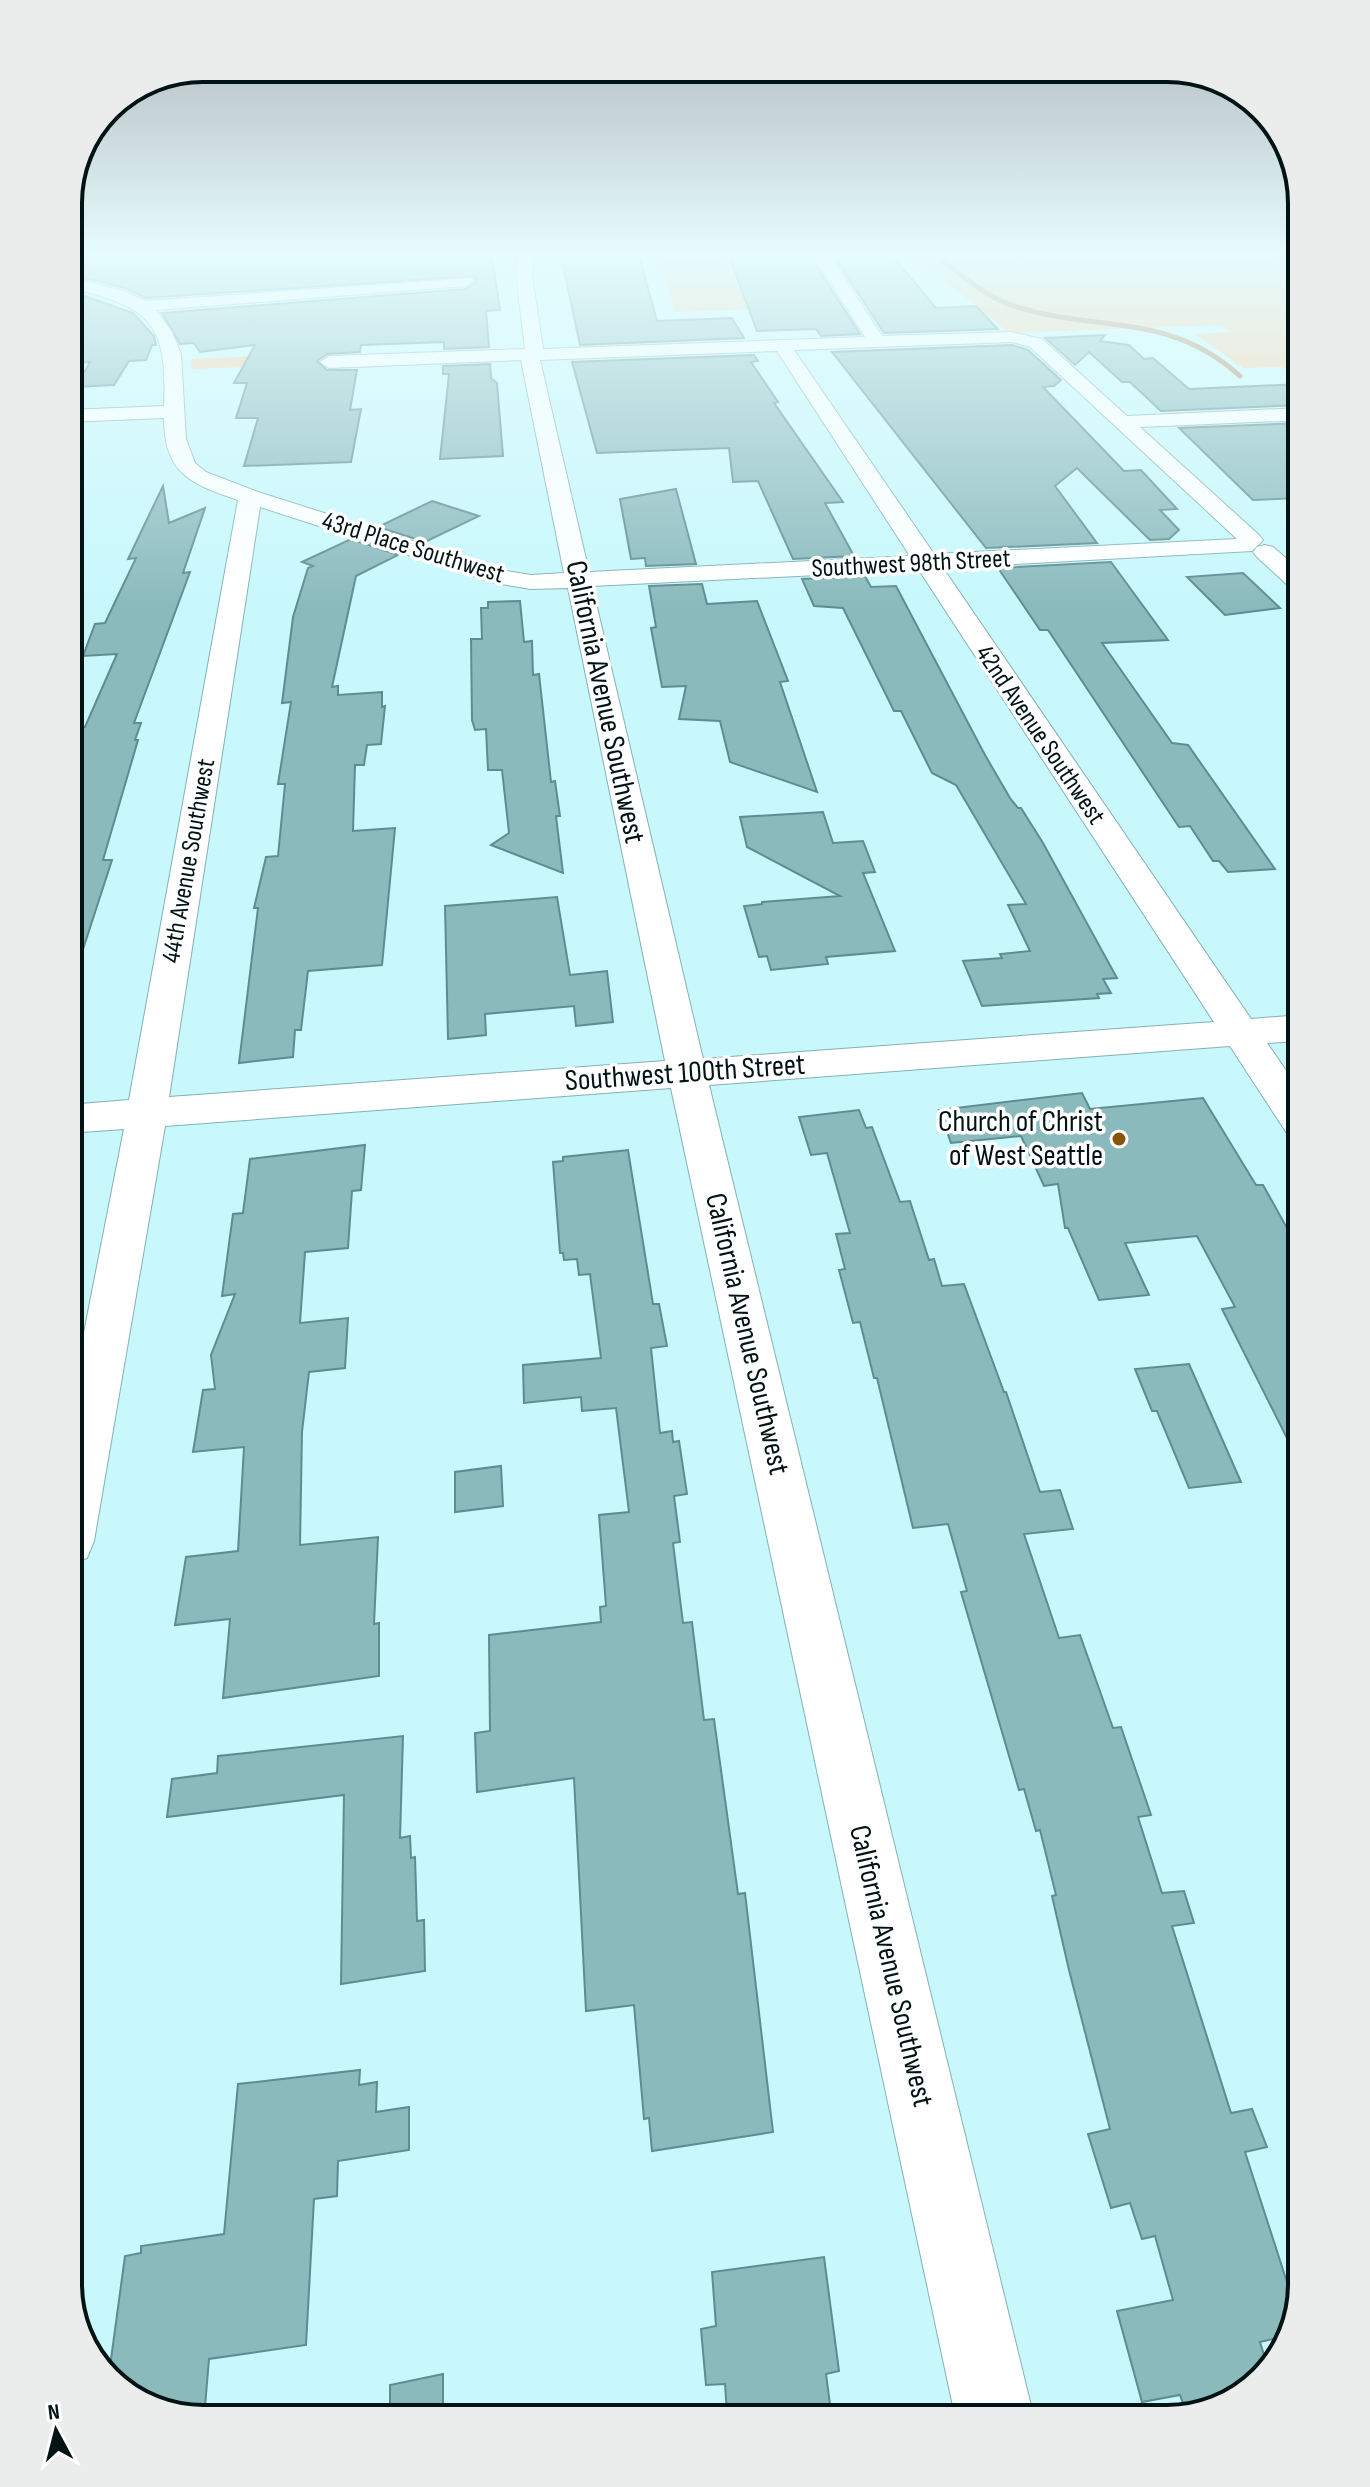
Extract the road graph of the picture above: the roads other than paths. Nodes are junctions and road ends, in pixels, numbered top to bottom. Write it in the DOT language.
graph roads {
  1 [pos="173,372"];
  2 [pos="532,372"];
  3 [pos="799,372"];
  4 [pos="1068,372"];
  5 [pos="172,412"];
  6 [pos="82,415"];
  7 [pos="1288,415"];
  8 [pos="1123,422"];
  9 [pos="250,497"];
  10 [pos="1264,545"];
  11 [pos="925,563"];
  12 [pos="1288,570"];
  13 [pos="578,581"];
  14 [pos="1288,1029"];
  15 [pos="1240,1033"];
  16 [pos="687,1073"];
  17 [pos="1288,1104"];
  18 [pos="146,1113"];
  19 [pos="82,1118"];
  20 [pos="82,1469"];
  21 [pos="992,2405"];
  1 -- 5 [label="street"];
  2 -- 13 [label="street, California Avenue Southwest"];
  3 -- 11 [label="street, 42nd Avenue Southwest"];
  4 -- 8 [label="street"];
  5 -- 6 [label="street"];
  5 -- 9 [label="street"];
  7 -- 8 [label="street"];
  8 -- 10 [label="street"];
  9 -- 13 [label="street, 43rd Place Southwest"];
  9 -- 18 [label="street, 44th Avenue Southwest"];
  10 -- 11 [label="street, Southwest 98th Street"];
  10 -- 12 [label="street"];
  11 -- 13 [label="street, Southwest 98th Street"];
  11 -- 15 [label="street, 42nd Avenue Southwest"];
  13 -- 16 [label="street, California Avenue Southwest"];
  14 -- 15 [label="street, Southwest 100th Street"];
  15 -- 16 [label="street, Southwest 100th Street"];
  15 -- 17 [label="street, 42nd Avenue Southwest"];
  16 -- 18 [label="street, Southwest 100th Street"];
  16 -- 21 [label="street, California Avenue Southwest"];
  18 -- 19 [label="street, Southwest 100th Street"];
  18 -- 20 [label="street, 44th Avenue Southwest"];
}
